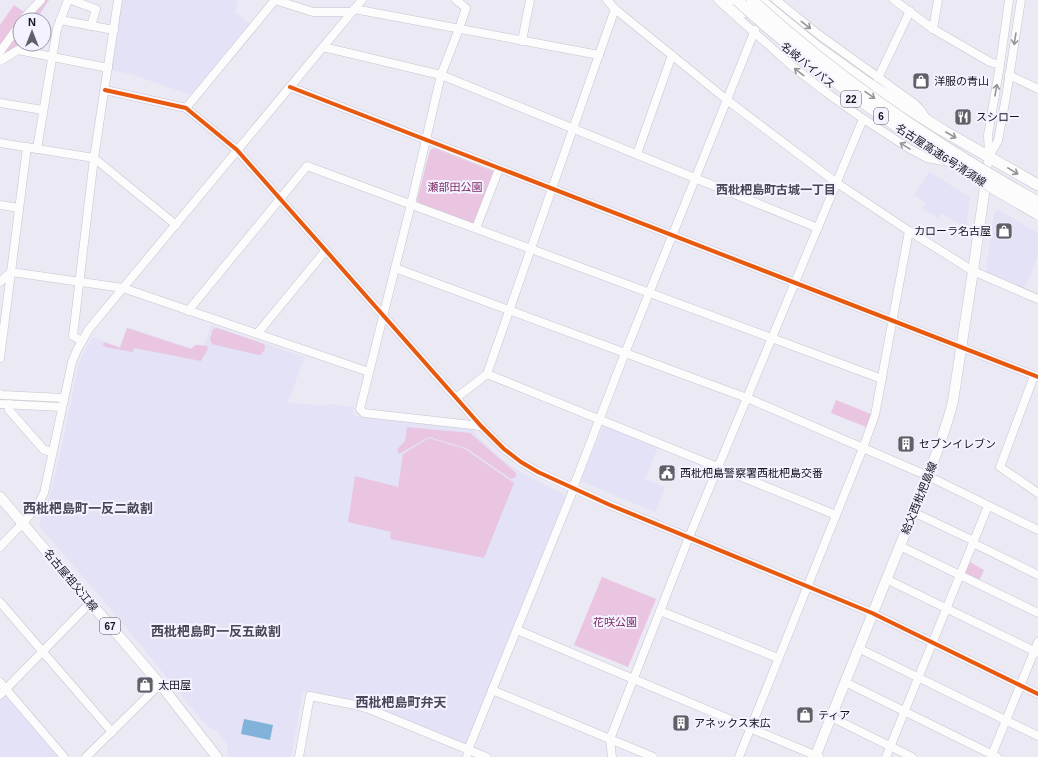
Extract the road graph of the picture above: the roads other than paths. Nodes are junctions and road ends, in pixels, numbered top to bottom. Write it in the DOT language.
graph roads {
  1 [pos="36,0"];
  2 [pos="41,0"];
  3 [pos="70,0"];
  4 [pos="118,0"];
  5 [pos="275,0"];
  6 [pos="456,0"];
  7 [pos="530,0"];
  8 [pos="607,0"];
  9 [pos="718,0"];
  10 [pos="728,0"];
  11 [pos="737,0"];
  12 [pos="752,0"];
  13 [pos="760,0"];
  14 [pos="776,0"];
  15 [pos="894,0"];
  16 [pos="938,0"];
  17 [pos="1010,0"];
  18 [pos="1021,0"];
  19 [pos="357,5"];
  20 [pos="615,9"];
  21 [pos="910,11"];
  22 [pos="28,12"];
  23 [pos="30,12"];
  24 [pos="60,20"];
  25 [pos="91,26"];
  26 [pos="933,28"];
  27 [pos="459,29"];
  28 [pos="114,30"];
  29 [pos="754,31"];
  30 [pos="12,35"];
  31 [pos="522,41"];
  32 [pos="323,47"];
  33 [pos="0,52"];
  34 [pos="599,55"];
  35 [pos="672,55"];
  36 [pos="52,57"];
  37 [pos="0,61"];
  38 [pos="1000,65"];
  39 [pos="108,68"];
  40 [pos="441,75"];
  41 [pos="1009,75"];
  42 [pos="878,78"];
  43 [pos="290,88"];
  44 [pos="105,90"];
  45 [pos="1038,90"];
  46 [pos="727,100"];
  47 [pos="0,103"];
  48 [pos="186,108"];
  49 [pos="43,110"];
  50 [pos="864,119"];
  51 [pos="927,120"];
  52 [pos="574,129"];
  53 [pos="426,140"];
  54 [pos="0,143"];
  55 [pos="27,147"];
  56 [pos="37,149"];
  57 [pos="237,150"];
  58 [pos="637,154"];
  59 [pos="989,156"];
  60 [pos="94,158"];
  61 [pos="955,163"];
  62 [pos="499,168"];
  63 [pos="695,178"];
  64 [pos="986,180"];
  65 [pos="1035,182"];
  66 [pos="836,183"];
  67 [pos="552,189"];
  68 [pos="281,199"];
  69 [pos="1038,202"];
  70 [pos="411,204"];
  71 [pos="0,205"];
  72 [pos="19,208"];
  73 [pos="1038,208"];
  74 [pos="1038,214"];
  75 [pos="176,225"];
  76 [pos="476,228"];
  77 [pos="818,228"];
  78 [pos="908,231"];
  79 [pos="672,235"];
  80 [pos="531,249"];
  81 [pos="326,250"];
  82 [pos="395,268"];
  83 [pos="973,270"];
  84 [pos="11,272"];
  85 [pos="0,282"];
  86 [pos="80,282"];
  87 [pos="795,283"];
  88 [pos="123,288"];
  89 [pos="649,292"];
  90 [pos="1038,299"];
  91 [pos="509,310"];
  92 [pos="188,311"];
  93 [pos="383,314"];
  94 [pos="892,321"];
  95 [pos="257,334"];
  96 [pos="772,338"];
  97 [pos="82,341"];
  98 [pos="961,347"];
  99 [pos="625,353"];
  100 [pos="0,358"];
  101 [pos="369,372"];
  102 [pos="487,374"];
  103 [pos="1036,376"];
  104 [pos="882,379"];
  105 [pos="0,394"];
  106 [pos="64,398"];
  107 [pos="456,398"];
  108 [pos="747,398"];
  109 [pos="0,404"];
  110 [pos="9,404"];
  111 [pos="62,407"];
  112 [pos="600,419"];
  113 [pos="482,426"];
  114 [pos="863,448"];
  115 [pos="52,452"];
  116 [pos="718,467"];
  117 [pos="928,476"];
  118 [pos="573,488"];
  119 [pos="1038,493"];
  120 [pos="0,497"];
  121 [pos="988,506"];
  122 [pos="913,512"];
  123 [pos="836,515"];
  124 [pos="22,523"];
  125 [pos="1038,530"];
  126 [pos="689,537"];
  127 [pos="973,542"];
  128 [pos="900,546"];
  129 [pos="0,547"];
  130 [pos="960,575"];
  131 [pos="1038,575"];
  132 [pos="886,579"];
  133 [pos="808,586"];
  134 [pos="0,602"];
  135 [pos="90,603"];
  136 [pos="947,608"];
  137 [pos="660,610"];
  138 [pos="872,613"];
  139 [pos="1038,613"];
  140 [pos="517,630"];
  141 [pos="1038,642"];
  142 [pos="933,643"];
  143 [pos="858,648"];
  144 [pos="43,651"];
  145 [pos="1036,652"];
  146 [pos="778,658"];
  147 [pos="919,678"];
  148 [pos="634,679"];
  149 [pos="0,682"];
  150 [pos="845,682"];
  151 [pos="160,684"];
  152 [pos="1020,686"];
  153 [pos="492,690"];
  154 [pos="3,692"];
  155 [pos="1038,694"];
  156 [pos="905,711"];
  157 [pos="830,717"];
  158 [pos="1006,721"];
  159 [pos="750,728"];
  160 [pos="112,732"];
  161 [pos="1038,736"];
  162 [pos="610,739"];
  163 [pos="891,746"];
  164 [pos="468,753"];
  165 [pos="91,755"];
  166 [pos="994,756"];
  167 [pos="64,757"];
  168 [pos="217,757"];
  169 [pos="299,757"];
  170 [pos="486,757"];
  171 [pos="612,757"];
  172 [pos="653,757"];
  173 [pos="739,757"];
  174 [pos="815,757"];
  175 [pos="886,757"];
  176 [pos="912,757"];
  1 -- 22 [label="street"];
  2 -- 23 [label="street"];
  3 -- 24 [label="street"];
  3 -- 25 [label="street"];
  4 -- 28 [label="street"];
  5 -- 19 [label="street"];
  5 -- 48 [label="street"];
  6 -- 27 [label="street"];
  7 -- 31 [label="street"];
  8 -- 20 [label="street"];
  9 -- 29 [label="street"];
  10 -- 61 [label="highway, 名岐バイパス / 22"];
  11 -- 74 [label="highway, 名古屋高速6号清須線 / 6, bridge"];
  12 -- 69 [label="highway, 名古屋高速6号清須線 / 6, one-way, bridge"];
  13 -- 51 [label="highway, 名岐バイパス / 22"];
  14 -- 42 [label="street, one-way"];
  15 -- 21 [label="street"];
  16 -- 26 [label="street"];
  17 -- 38 [label="street"];
  18 -- 41 [label="street, one-way"];
  19 -- 27 [label="street"];
  19 -- 32 [label="street"];
  20 -- 34 [label="street"];
  20 -- 35 [label="street"];
  21 -- 26 [label="street"];
  21 -- 42 [label="street"];
  24 -- 25 [label="street"];
  24 -- 36 [label="street"];
  25 -- 28 [label="street"];
  26 -- 38 [label="street"];
  27 -- 31 [label="street"];
  27 -- 40 [label="street"];
  28 -- 39 [label="street"];
  29 -- 46 [label="street"];
  50 -- 29 [label="street, one-way"];
  30 -- 33 [label="street"];
  31 -- 34 [label="street"];
  32 -- 40 [label="street"];
  32 -- 43 [label="street"];
  34 -- 52 [label="street"];
  35 -- 46 [label="street"];
  35 -- 58 [label="street"];
  36 -- 37 [label="street"];
  36 -- 39 [label="street"];
  36 -- 49 [label="street"];
  59 -- 38 [label="street, one-way"];
  39 -- 44 [label="street"];
  40 -- 52 [label="street"];
  40 -- 53 [label="street"];
  41 -- 45 [label="street"];
  41 -- 59 [label="street"];
  42 -- 51 [label="street"];
  43 -- 53 [label="street"];
  43 -- 57 [label="street"];
  44 -- 48 [label="street"];
  44 -- 60 [label="street"];
  46 -- 63 [label="street"];
  46 -- 66 [label="street"];
  47 -- 49 [label="street"];
  48 -- 57 [label="street"];
  49 -- 56 [label="street"];
  61 -- 50 [label="street, one-way"];
  50 -- 66 [label="street"];
  51 -- 59 [label="highway, 名岐バイパス / 22, one-way"];
  52 -- 58 [label="street"];
  52 -- 67 [label="street"];
  53 -- 62 [label="street"];
  53 -- 70 [label="street"];
  54 -- 55 [label="street"];
  55 -- 56 [label="street"];
  55 -- 72 [label="street"];
  56 -- 60 [label="street"];
  57 -- 68 [label="street"];
  57 -- 75 [label="street"];
  58 -- 63 [label="street"];
  59 -- 64 [label="street"];
  59 -- 65 [label="highway, 名岐バイパス / 22, one-way"];
  60 -- 75 [label="street"];
  60 -- 86 [label="street"];
  61 -- 64 [label="highway, 名岐バイパス / 22"];
  62 -- 67 [label="street"];
  62 -- 76 [label="street"];
  63 -- 77 [label="street"];
  63 -- 79 [label="street"];
  64 -- 73 [label="highway, 名岐バイパス / 22"];
  64 -- 83 [label="main road, 給父西枇杷島線"];
  66 -- 77 [label="street"];
  66 -- 78 [label="street"];
  67 -- 79 [label="street"];
  67 -- 80 [label="street"];
  68 -- 70 [label="street"];
  68 -- 81 [label="street"];
  68 -- 92 [label="street"];
  70 -- 76 [label="street"];
  70 -- 82 [label="street"];
  71 -- 72 [label="street"];
  72 -- 84 [label="street"];
  75 -- 88 [label="street"];
  76 -- 80 [label="street"];
  77 -- 87 [label="street"];
  78 -- 83 [label="street"];
  78 -- 94 [label="street"];
  79 -- 87 [label="street"];
  79 -- 89 [label="street"];
  80 -- 89 [label="street"];
  80 -- 91 [label="street"];
  81 -- 93 [label="street"];
  81 -- 95 [label="street"];
  82 -- 91 [label="street"];
  82 -- 93 [label="street"];
  83 -- 90 [label="street"];
  83 -- 98 [label="main road, 給父西枇杷島線"];
  84 -- 85 [label="street"];
  84 -- 86 [label="street"];
  84 -- 100 [label="street"];
  86 -- 88 [label="street"];
  86 -- 97 [label="street"];
  87 -- 94 [label="street"];
  87 -- 96 [label="street"];
  88 -- 92 [label="street"];
  88 -- 97 [label="street"];
  89 -- 96 [label="street"];
  89 -- 99 [label="street"];
  91 -- 99 [label="street"];
  91 -- 102 [label="street"];
  92 -- 95 [label="street"];
  93 -- 101 [label="street"];
  93 -- 107 [label="street"];
  94 -- 98 [label="street"];
  94 -- 104 [label="street"];
  95 -- 101 [label="street"];
  96 -- 104 [label="street"];
  96 -- 108 [label="street"];
  97 -- 106 [label="street"];
  98 -- 103 [label="street"];
  98 -- 117 [label="main road, 給父西枇杷島線"];
  99 -- 108 [label="street"];
  99 -- 112 [label="street"];
  101 -- 113 [label="street"];
  102 -- 107 [label="street"];
  102 -- 112 [label="street"];
  103 -- 119 [label="street"];
  104 -- 114 [label="street"];
  105 -- 106 [label="street"];
  106 -- 111 [label="street"];
  107 -- 113 [label="street"];
  108 -- 114 [label="street"];
  108 -- 116 [label="street"];
  109 -- 110 [label="street"];
  110 -- 111 [label="street"];
  110 -- 115 [label="street"];
  111 -- 115 [label="street"];
  112 -- 116 [label="street"];
  112 -- 118 [label="street"];
  113 -- 118 [label="street"];
  114 -- 117 [label="street"];
  114 -- 123 [label="street"];
  115 -- 124 [label="street"];
  116 -- 123 [label="street"];
  116 -- 126 [label="street"];
  117 -- 121 [label="street"];
  117 -- 122 [label="main road, 給父西枇杷島線"];
  118 -- 126 [label="street"];
  118 -- 140 [label="street"];
  120 -- 124 [label="main road, 名古屋祖父江線 / 67"];
  121 -- 125 [label="street"];
  121 -- 127 [label="street"];
  122 -- 127 [label="street"];
  122 -- 128 [label="main road, 給父西枇杷島線"];
  123 -- 133 [label="street"];
  124 -- 129 [label="street"];
  124 -- 135 [label="main road, 名古屋祖父江線 / 67"];
  126 -- 133 [label="street"];
  126 -- 137 [label="street"];
  127 -- 130 [label="street"];
  127 -- 131 [label="street"];
  128 -- 130 [label="street"];
  128 -- 132 [label="main road, 給父西枇杷島線"];
  130 -- 136 [label="street"];
  130 -- 139 [label="street"];
  132 -- 136 [label="street"];
  132 -- 138 [label="main road, 給父西枇杷島線"];
  133 -- 138 [label="street"];
  133 -- 146 [label="street"];
  134 -- 144 [label="street"];
  135 -- 144 [label="street"];
  135 -- 151 [label="main road, 名古屋祖父江線 / 67"];
  136 -- 142 [label="street"];
  136 -- 145 [label="street"];
  137 -- 146 [label="street"];
  137 -- 148 [label="street"];
  138 -- 142 [label="street"];
  138 -- 143 [label="main road, 給父西枇杷島線"];
  140 -- 148 [label="street"];
  140 -- 153 [label="street"];
  141 -- 145 [label="street"];
  142 -- 147 [label="street"];
  142 -- 152 [label="street"];
  143 -- 147 [label="street"];
  143 -- 150 [label="main road, 給父西枇杷島線"];
  144 -- 154 [label="street"];
  144 -- 160 [label="street"];
  145 -- 152 [label="street"];
  146 -- 159 [label="street"];
  147 -- 156 [label="street"];
  147 -- 158 [label="street"];
  148 -- 159 [label="street"];
  148 -- 162 [label="street"];
  149 -- 154 [label="street"];
  150 -- 156 [label="street"];
  150 -- 157 [label="main road, 給父西枇杷島線"];
  151 -- 160 [label="street"];
  151 -- 168 [label="main road, 名古屋祖父江線 / 67"];
  152 -- 155 [label="street"];
  152 -- 158 [label="street"];
  153 -- 162 [label="street"];
  153 -- 164 [label="street"];
  154 -- 167 [label="street"];
  156 -- 163 [label="street"];
  156 -- 166 [label="street"];
  157 -- 163 [label="street"];
  157 -- 174 [label="main road, 給父西枇杷島線"];
  158 -- 161 [label="street"];
  158 -- 166 [label="street"];
  159 -- 173 [label="street"];
  159 -- 174 [label="street"];
  160 -- 165 [label="street"];
  162 -- 171 [label="street"];
  162 -- 172 [label="street"];
  163 -- 175 [label="street"];
  163 -- 176 [label="street"];
  164 -- 169 [label="street"];
  164 -- 170 [label="street"];
}
